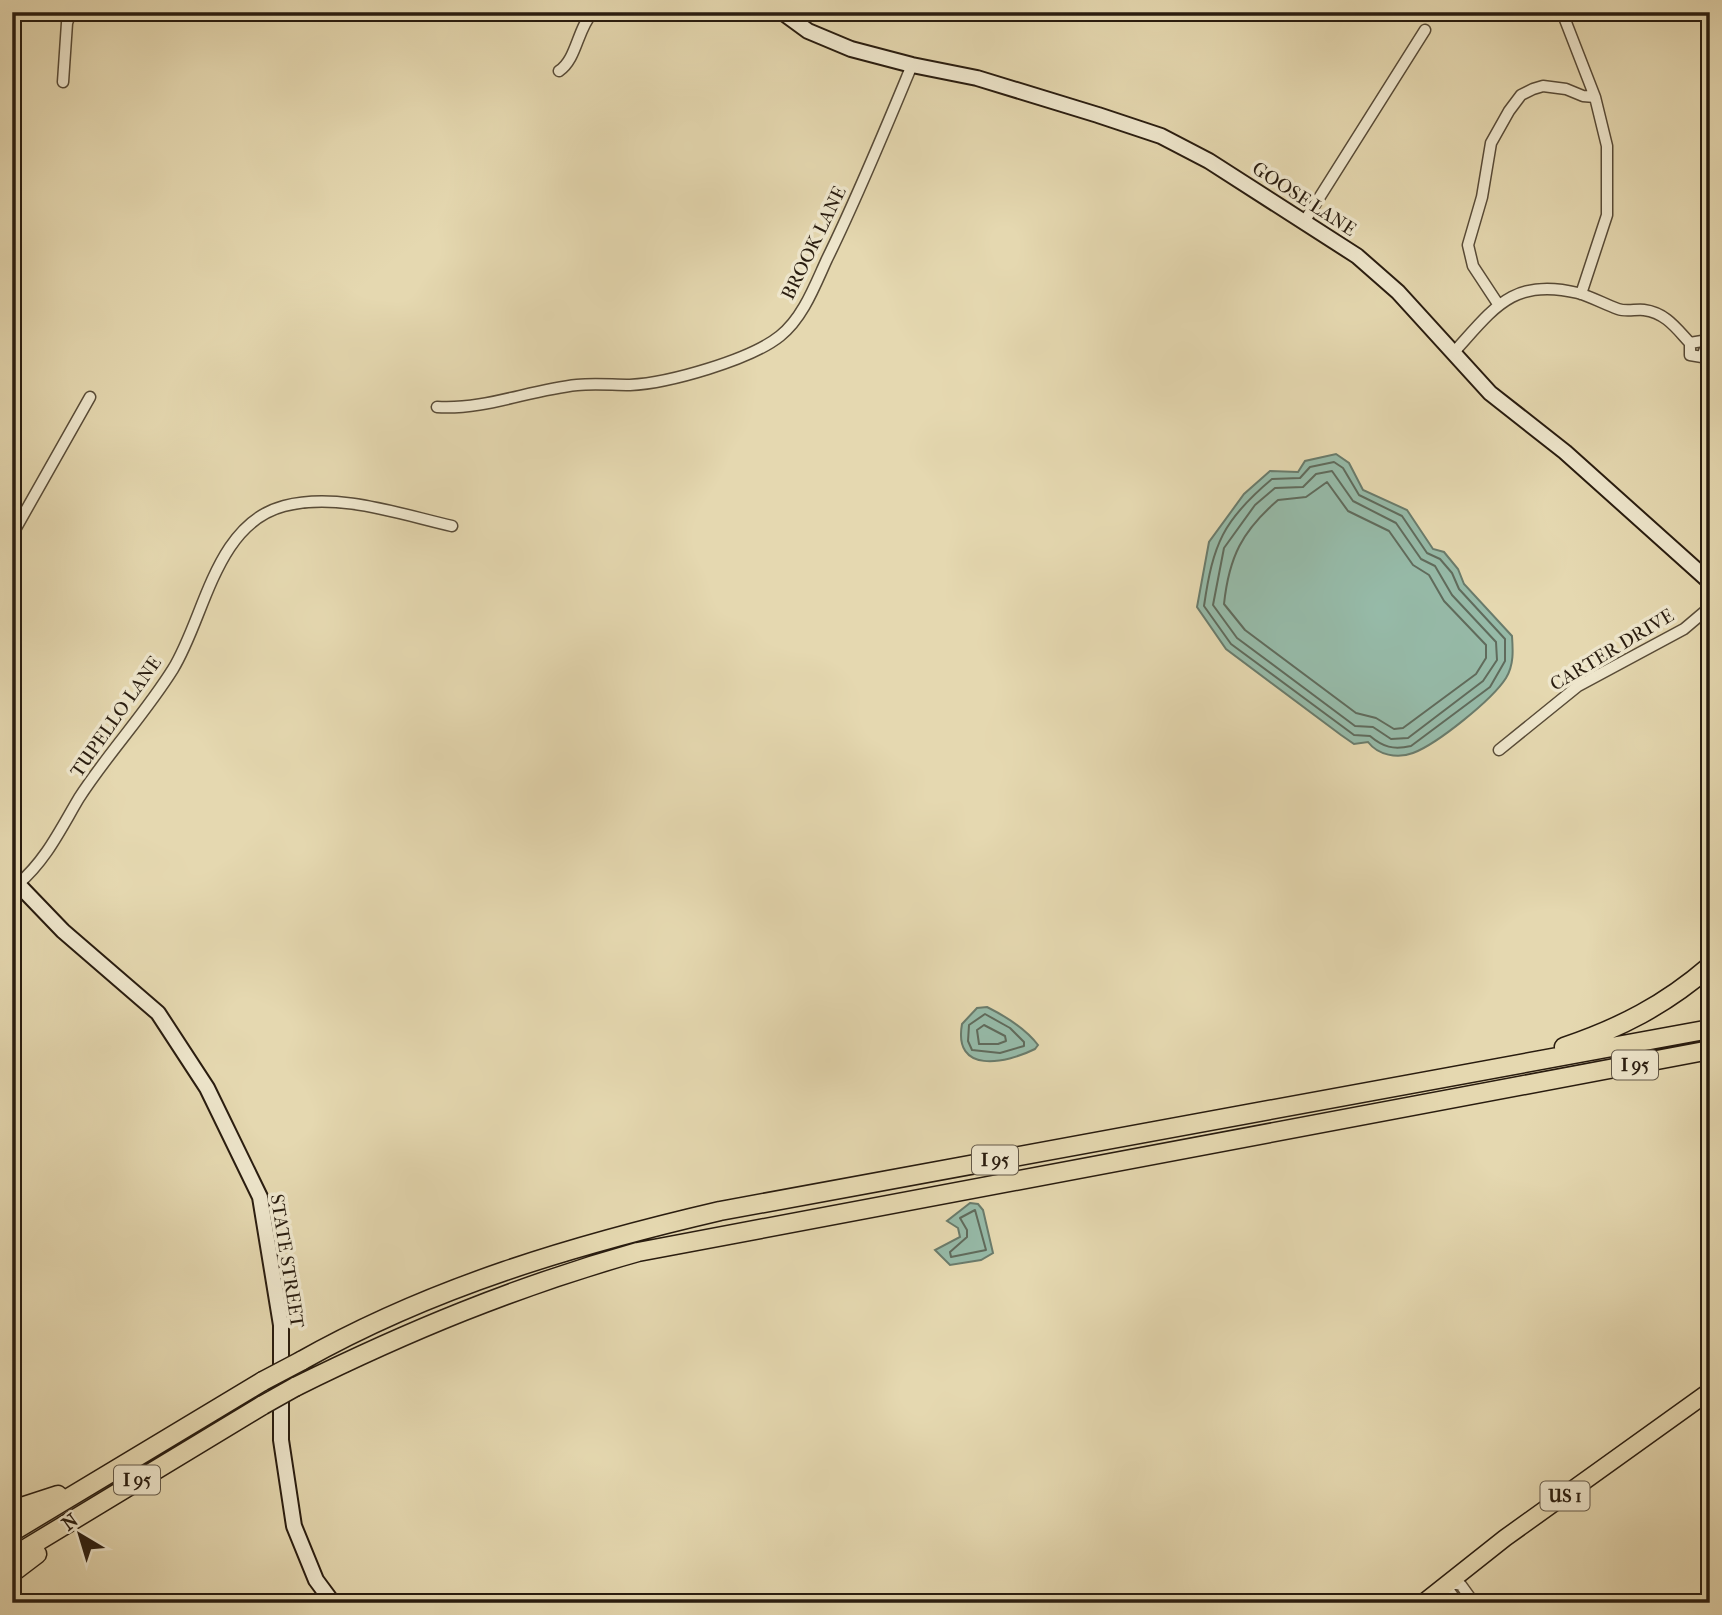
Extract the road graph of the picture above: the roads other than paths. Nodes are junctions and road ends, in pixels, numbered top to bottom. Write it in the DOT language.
graph roads {
  1 [pos="71,12"];
  2 [pos="593,12"];
  3 [pos="782,12"];
  4 [pos="1562,12"];
  5 [pos="1425,30"];
  6 [pos="912,65"];
  7 [pos="559,71"];
  8 [pos="64,82"];
  9 [pos="1595,97"];
  10 [pos="1304,222"];
  11 [pos="1581,294"];
  12 [pos="1498,304"];
  13 [pos="1690,343"];
  14 [pos="1454,352"];
  15 [pos="90,397"];
  16 [pos="437,407"];
  17 [pos="452,526"];
  18 [pos="12,535"];
  19 [pos="1710,582"];
  20 [pos="1710,607"];
  21 [pos="1499,750"];
  22 [pos="15,881"];
  23 [pos="1710,966"];
  24 [pos="1710,1029"];
  25 [pos="1710,1050"];
  26 [pos="1443,1079"];
  27 [pos="1710,1391"];
  28 [pos="160,1441"];
  29 [pos="156,1468"];
  30 [pos="12,1510"];
  31 [pos="12,1532"];
  32 [pos="12,1557"];
  33 [pos="12,1573"];
  34 [pos="1448,1582"];
  35 [pos="1710,1595"];
  36 [pos="333,1603"];
  37 [pos="1423,1603"];
  38 [pos="1458,1603"];
  39 [pos="1474,1603"];
  40 [pos="1704,1603"];
  1 -- 8 [label="street"];
  2 -- 7 [label="street"];
  3 -- 6 [label="street, GOOSE LANE"];
  4 -- 9 [label="street"];
  5 -- 10 [label="street"];
  6 -- 10 [label="street, GOOSE LANE"];
  6 -- 16 [label="street, BROOK LANE"];
  9 -- 11 [label="street"];
  9 -- 12 [label="street"];
  10 -- 14 [label="street, GOOSE LANE"];
  11 -- 12 [label="street"];
  11 -- 13 [label="street"];
  12 -- 14 [label="street"];
  14 -- 19 [label="street, GOOSE LANE"];
  15 -- 18 [label="street"];
  17 -- 22 [label="street, TUPELLO LANE"];
  20 -- 21 [label="street, CARTER DRIVE"];
  22 -- 36 [label="street, STATE STREET"];
  23 -- 26 [label="highway"];
  24 -- 26 [label="highway, I 95"];
  25 -- 29 [label="highway, I 95, bridge"];
  26 -- 28 [label="highway, I 95, bridge"];
  27 -- 34 [label="main road, US 1"];
  28 -- 30 [label="highway"];
  28 -- 31 [label="highway, I 95"];
  29 -- 32 [label="highway, I 95"];
  29 -- 33 [label="highway"];
  34 -- 37 [label="main road, US 1"];
  34 -- 38 [label="street"];
  34 -- 39 [label="street"];
  35 -- 40 [label="street"];
}
